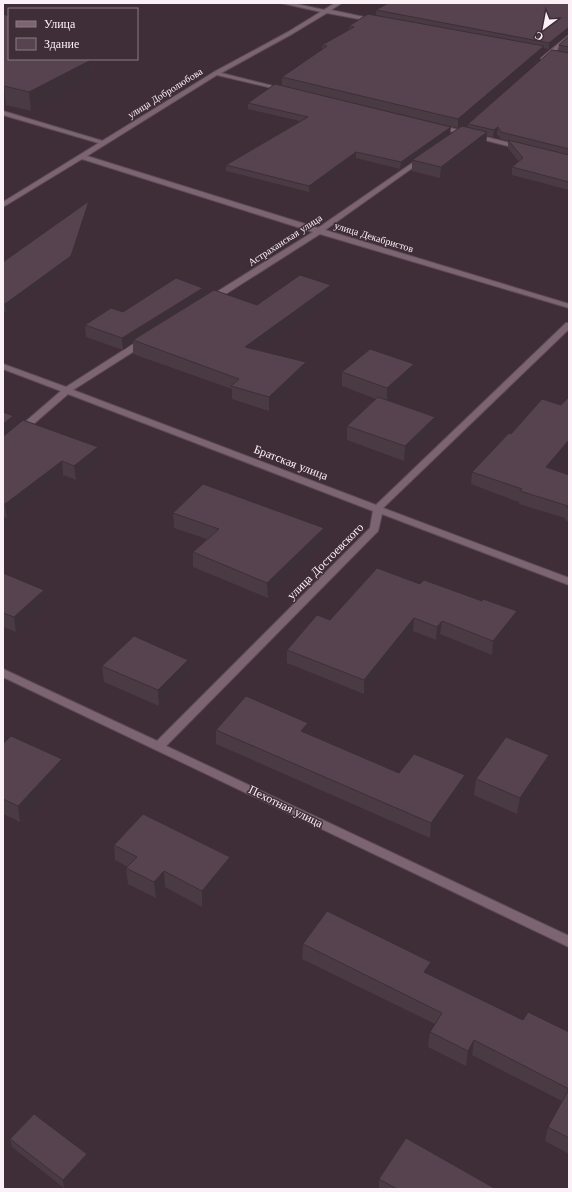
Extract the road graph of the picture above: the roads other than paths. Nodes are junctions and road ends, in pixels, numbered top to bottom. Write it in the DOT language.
graph roads {
  1 [pos="284,3"];
  2 [pos="339,3"];
  3 [pos="326,11"];
  4 [pos="380,21"];
  5 [pos="569,37"];
  6 [pos="538,64"];
  7 [pos="216,73"];
  8 [pos="292,92"];
  9 [pos="4,113"];
  10 [pos="430,125"];
  11 [pos="104,143"];
  12 [pos="530,149"];
  13 [pos="428,155"];
  14 [pos="83,157"];
  15 [pos="3,205"];
  16 [pos="319,231"];
  17 [pos="200,306"];
  18 [pos="569,306"];
  19 [pos="569,325"];
  20 [pos="154,335"];
  21 [pos="3,366"];
  22 [pos="68,389"];
  23 [pos="3,446"];
  24 [pos="378,508"];
  25 [pos="569,582"];
  26 [pos="3,673"];
  27 [pos="159,746"];
  28 [pos="569,942"];
  1 -- 3 [label="street"];
  2 -- 3 [label="street, улица Добролюбова"];
  3 -- 4 [label="street"];
  3 -- 7 [label="street, улица Добролюбова"];
  5 -- 6 [label="street"];
  7 -- 8 [label="street"];
  7 -- 11 [label="street, улица Добролюбова"];
  9 -- 11 [label="street"];
  10 -- 12 [label="street"];
  11 -- 14 [label="street, улица Добролюбова"];
  13 -- 16 [label="street, Астраханская улица"];
  14 -- 15 [label="street, улица Добролюбова"];
  14 -- 16 [label="street, улица Декабристов"];
  16 -- 17 [label="street, Астраханская улица"];
  16 -- 18 [label="street, улица Декабристов"];
  19 -- 24 [label="street"];
  20 -- 22 [label="street"];
  21 -- 22 [label="street, Братская улица"];
  22 -- 23 [label="street"];
  22 -- 24 [label="street, Братская улица"];
  24 -- 25 [label="street, Братская улица"];
  24 -- 27 [label="street, улица Достоевского"];
  26 -- 27 [label="street, Пехотная улица"];
  27 -- 28 [label="street, Пехотная улица"];
}
